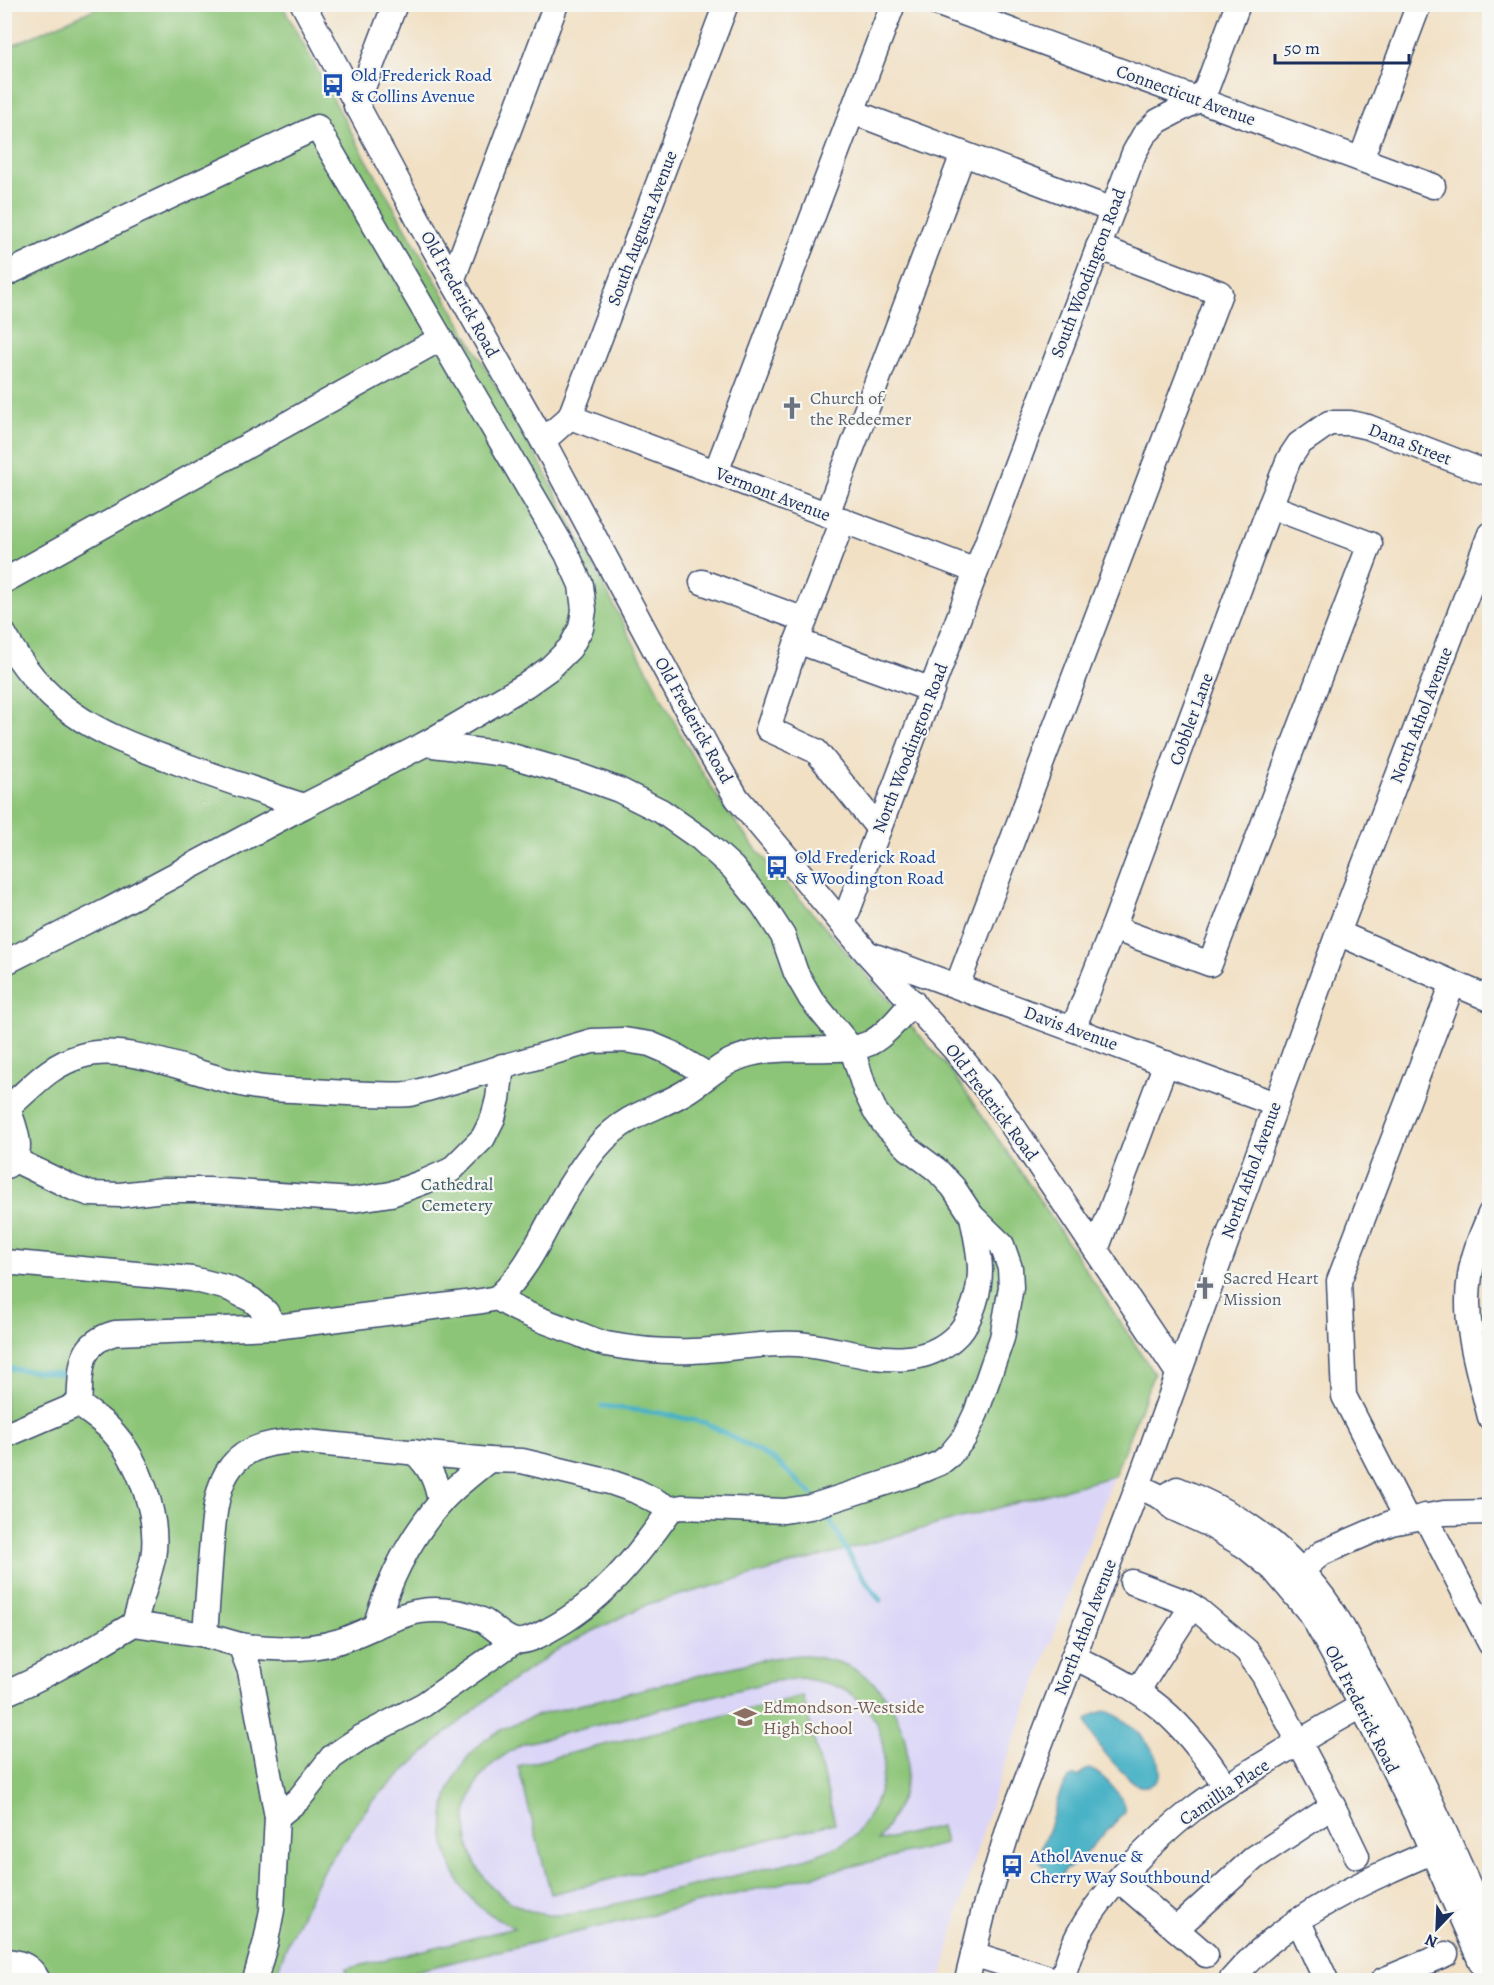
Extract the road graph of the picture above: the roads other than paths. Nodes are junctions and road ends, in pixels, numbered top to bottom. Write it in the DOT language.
graph roads {
  1 [pos="303,4"];
  2 [pos="395,4"];
  3 [pos="556,4"];
  4 [pos="726,4"];
  5 [pos="893,4"];
  6 [pos="939,4"];
  7 [pos="1238,4"];
  8 [pos="1419,4"];
  9 [pos="1198,99"];
  10 [pos="357,106"];
  11 [pos="853,112"];
  12 [pos="963,154"];
  13 [pos="1361,159"];
  14 [pos="1433,186"];
  15 [pos="1112,210"];
  16 [pos="1098,247"];
  17 [pos="4,275"];
  18 [pos="452,281"];
  19 [pos="440,339"];
  20 [pos="570,417"];
  21 [pos="1329,423"];
  22 [pos="543,441"];
  23 [pos="717,472"];
  24 [pos="1490,474"];
  25 [pos="1270,506"];
  26 [pos="835,517"];
  27 [pos="1490,534"];
  28 [pos="976,571"];
  29 [pos="4,581"];
  30 [pos="702,582"];
  31 [pos="801,631"];
  32 [pos="5,637"];
  33 [pos="932,690"];
  34 [pos="425,744"];
  35 [pos="304,806"];
  36 [pos="879,829"];
  37 [pos="843,924"];
  38 [pos="1113,928"];
  39 [pos="1338,933"];
  40 [pos="867,953"];
  41 [pos="4,963"];
  42 [pos="1452,983"];
  43 [pos="957,987"];
  44 [pos="1490,999"];
  45 [pos="913,1002"];
  46 [pos="1073,1029"];
  47 [pos="852,1049"];
  48 [pos="1166,1063"];
  49 [pos="502,1066"];
  50 [pos="708,1075"];
  51 [pos="1275,1104"];
  52 [pos="6,1110"];
  53 [pos="10,1164"];
  54 [pos="1490,1214"];
  55 [pos="972,1216"];
  56 [pos="1096,1250"];
  57 [pos="4,1262"];
  58 [pos="1010,1268"];
  59 [pos="980,1270"];
  60 [pos="1480,1278"];
  61 [pos="497,1298"];
  62 [pos="275,1327"];
  63 [pos="1178,1373"];
  64 [pos="79,1404"];
  65 [pos="1490,1417"];
  66 [pos="4,1436"];
  67 [pos="414,1452"];
  68 [pos="489,1460"];
  69 [pos="1138,1486"];
  70 [pos="440,1503"];
  71 [pos="671,1509"];
  72 [pos="1490,1512"];
  73 [pos="1416,1517"];
  74 [pos="1294,1577"];
  75 [pos="1132,1582"];
  76 [pos="1192,1606"];
  77 [pos="134,1624"];
  78 [pos="375,1627"];
  79 [pos="205,1635"];
  80 [pos="515,1641"];
  81 [pos="1490,1643"];
  82 [pos="240,1645"];
  83 [pos="1073,1657"];
  84 [pos="1138,1690"];
  85 [pos="4,1694"];
  86 [pos="1371,1701"];
  87 [pos="1300,1742"];
  88 [pos="1226,1787"];
  89 [pos="1333,1806"];
  90 [pos="276,1818"];
  91 [pos="1441,1847"];
  92 [pos="1357,1856"];
  93 [pos="1119,1880"];
  94 [pos="1298,1920"];
  95 [pos="1176,1929"];
  96 [pos="1490,1933"];
  97 [pos="973,1954"];
  98 [pos="1446,1954"];
  99 [pos="1206,1955"];
  100 [pos="7,1967"];
  101 [pos="38,1980"];
  102 [pos="255,1980"];
  103 [pos="967,1980"];
  104 [pos="1055,1980"];
  105 [pos="1062,1980"];
  106 [pos="1231,1980"];
  107 [pos="1326,1980"];
  108 [pos="1383,1980"];
  109 [pos="1489,1980"];
  1 -- 10 [label="street, Old Frederick Road"];
  2 -- 10 [label="street"];
  3 -- 18 [label="street"];
  4 -- 20 [label="street, South Augusta Avenue"];
  5 -- 11 [label="street"];
  6 -- 9 [label="street, Connecticut Avenue"];
  7 -- 9 [label="street"];
  8 -- 13 [label="street"];
  9 -- 13 [label="street, Connecticut Avenue"];
  9 -- 15 [label="street, South Woodington Road"];
  10 -- 18 [label="street, Old Frederick Road"];
  11 -- 12 [label="street"];
  11 -- 23 [label="street"];
  12 -- 15 [label="street"];
  12 -- 26 [label="street"];
  13 -- 14 [label="street, Connecticut Avenue"];
  15 -- 16 [label="street, South Woodington Road"];
  16 -- 28 [label="street, South Woodington Road"];
  16 -- 43 [label="street"];
  17 -- 19 [label="street"];
  18 -- 22 [label="street, Old Frederick Road"];
  19 -- 29 [label="street"];
  19 -- 34 [label="street"];
  20 -- 22 [label="street, South Augusta Avenue"];
  20 -- 23 [label="street, Vermont Avenue"];
  21 -- 24 [label="street, Dana Street"];
  21 -- 25 [label="street, Cobbler Lane"];
  22 -- 37 [label="street, Old Frederick Road"];
  23 -- 26 [label="street, Vermont Avenue"];
  25 -- 38 [label="street, Cobbler Lane"];
  25 -- 38 [label="street"];
  26 -- 28 [label="street, Vermont Avenue"];
  26 -- 31 [label="street"];
  27 -- 39 [label="street, North Athol Avenue"];
  28 -- 33 [label="street, North Woodington Road"];
  30 -- 31 [label="street"];
  31 -- 33 [label="street"];
  31 -- 36 [label="street"];
  32 -- 35 [label="street"];
  33 -- 36 [label="street, North Woodington Road"];
  34 -- 35 [label="street"];
  34 -- 47 [label="street"];
  35 -- 41 [label="street"];
  36 -- 37 [label="street, North Woodington Road"];
  37 -- 40 [label="street, Old Frederick Road"];
  38 -- 46 [label="street, Cobbler Lane"];
  39 -- 42 [label="street"];
  39 -- 51 [label="street, North Athol Avenue"];
  40 -- 43 [label="street, Davis Avenue"];
  40 -- 45 [label="street, Old Frederick Road"];
  42 -- 44 [label="street"];
  42 -- 73 [label="street"];
  43 -- 46 [label="street, Davis Avenue"];
  45 -- 47 [label="street"];
  45 -- 56 [label="street, Old Frederick Road"];
  46 -- 48 [label="street, Davis Avenue"];
  47 -- 50 [label="street"];
  47 -- 55 [label="street"];
  48 -- 51 [label="street, Davis Avenue"];
  48 -- 56 [label="street"];
  49 -- 50 [label="street"];
  49 -- 52 [label="street"];
  49 -- 53 [label="street"];
  50 -- 61 [label="street"];
  51 -- 63 [label="street, North Athol Avenue"];
  52 -- 53 [label="street"];
  54 -- 60 [label="street"];
  55 -- 58 [label="street"];
  55 -- 59 [label="street"];
  56 -- 63 [label="street, Old Frederick Road"];
  57 -- 62 [label="street"];
  58 -- 59 [label="street"];
  58 -- 71 [label="street"];
  59 -- 61 [label="street"];
  60 -- 65 [label="street"];
  61 -- 62 [label="street"];
  62 -- 64 [label="street"];
  63 -- 69 [label="street, North Athol Avenue"];
  64 -- 66 [label="street"];
  64 -- 77 [label="street"];
  67 -- 68 [label="street"];
  67 -- 70 [label="street"];
  67 -- 79 [label="street"];
  68 -- 70 [label="street"];
  68 -- 71 [label="street"];
  69 -- 74 [label="street, Old Frederick Road"];
  69 -- 83 [label="street, North Athol Avenue"];
  70 -- 78 [label="street"];
  71 -- 80 [label="street"];
  72 -- 73 [label="street"];
  73 -- 74 [label="street"];
  73 -- 81 [label="street"];
  74 -- 86 [label="street, Old Frederick Road"];
  75 -- 76 [label="street"];
  76 -- 84 [label="street"];
  76 -- 87 [label="street"];
  77 -- 79 [label="street"];
  77 -- 85 [label="street"];
  78 -- 80 [label="street"];
  78 -- 82 [label="street"];
  79 -- 82 [label="street"];
  80 -- 90 [label="street"];
  82 -- 90 [label="street"];
  83 -- 84 [label="street"];
  83 -- 97 [label="street, North Athol Avenue"];
  84 -- 88 [label="street"];
  86 -- 87 [label="street, Camillia Place"];
  86 -- 91 [label="street, Old Frederick Road"];
  87 -- 88 [label="street, Camillia Place"];
  87 -- 89 [label="street"];
  88 -- 93 [label="street, Camillia Place"];
  89 -- 92 [label="street"];
  89 -- 95 [label="street"];
  90 -- 102 [label="street"];
  91 -- 94 [label="street"];
  91 -- 96 [label="street, Old Frederick Road"];
  91 -- 109 [label="street, Old Frederick Road"];
  93 -- 95 [label="street"];
  93 -- 105 [label="street, Camillia Place"];
  94 -- 106 [label="street"];
  94 -- 107 [label="street"];
  95 -- 99 [label="street"];
  97 -- 103 [label="street, North Athol Avenue"];
  97 -- 104 [label="street"];
  98 -- 108 [label="street"];
  100 -- 101 [label="street"];
}
